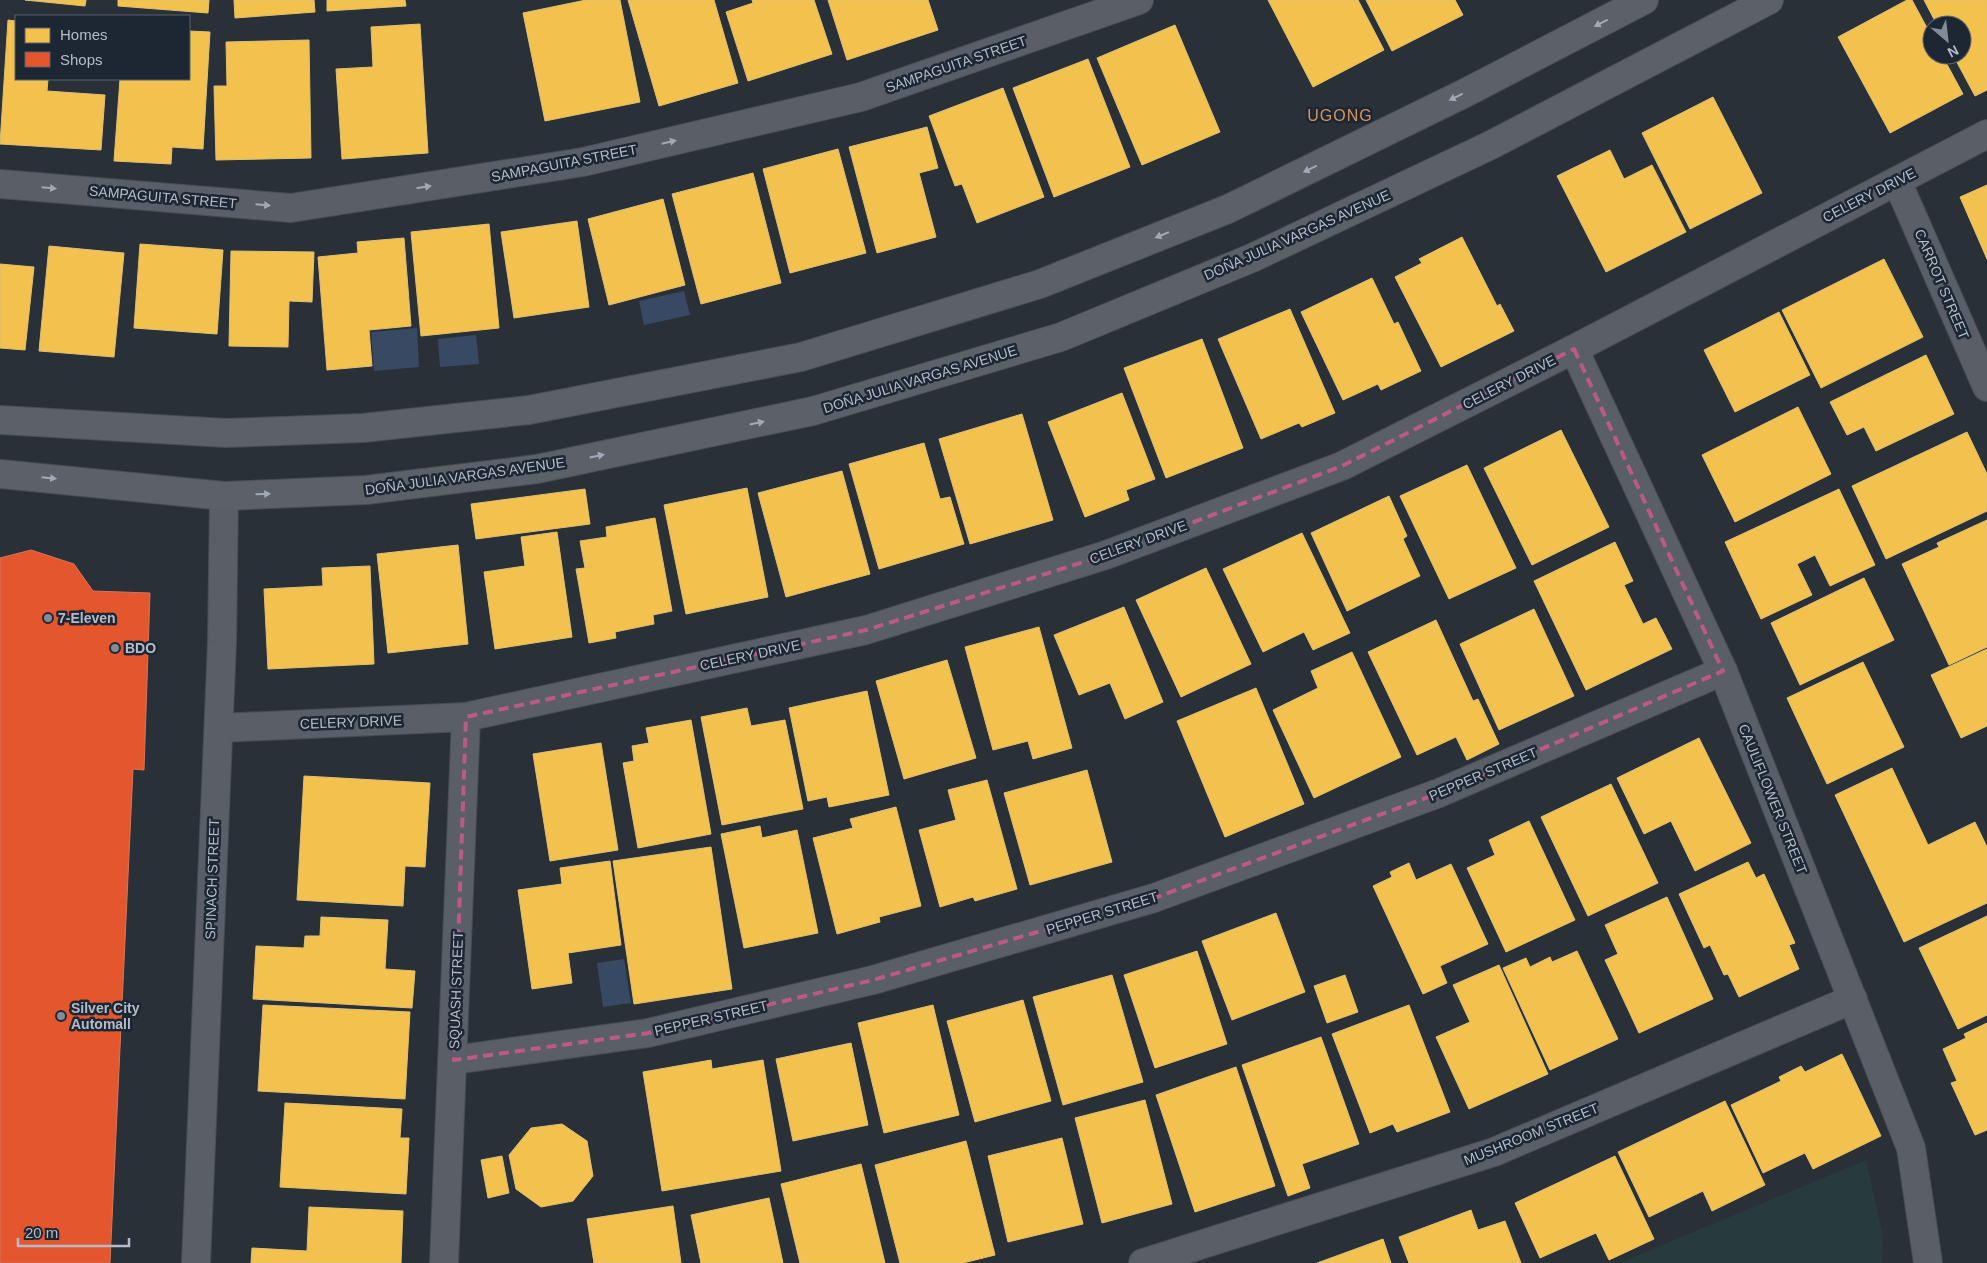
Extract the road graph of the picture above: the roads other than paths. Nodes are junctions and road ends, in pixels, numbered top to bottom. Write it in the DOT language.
graph roads {
  1 [pos="1139,0"];
  2 [pos="1644,0"];
  3 [pos="1770,0"];
  4 [pos="1987,134"];
  5 [pos="1897,181"];
  6 [pos="0,184"];
  7 [pos="1574,349"];
  8 [pos="1987,388"];
  9 [pos="0,420"];
  10 [pos="2,475"];
  11 [pos="224,496"];
  12 [pos="1723,671"];
  13 [pos="466,717"];
  14 [pos="218,728"];
  15 [pos="1852,999"];
  16 [pos="454,1060"];
  17 [pos="196,1263"];
  18 [pos="444,1263"];
  19 [pos="1143,1263"];
  20 [pos="1928,1263"];
  6 -- 1 [label="street, SAMPAGUITA STREET, one-way"];
  2 -- 9 [label="main road, one-way"];
  11 -- 3 [label="main road, DOÑA JULIA VARGAS AVENUE, one-way"];
  4 -- 5 [label="street, CELERY DRIVE"];
  5 -- 7 [label="street, CELERY DRIVE"];
  5 -- 8 [label="street, CARROT STREET"];
  7 -- 12 [label="street, CAULIFLOWER STREET"];
  7 -- 13 [label="street, CELERY DRIVE"];
  10 -- 11 [label="main road, DOÑA JULIA VARGAS AVENUE, one-way"];
  11 -- 14 [label="street, SPINACH STREET"];
  12 -- 15 [label="street, CAULIFLOWER STREET"];
  12 -- 16 [label="street, PEPPER STREET"];
  13 -- 14 [label="street, CELERY DRIVE"];
  13 -- 16 [label="street, SQUASH STREET"];
  14 -- 17 [label="street, SPINACH STREET"];
  15 -- 19 [label="street, MUSHROOM STREET"];
  15 -- 20 [label="street, CAULIFLOWER STREET"];
  16 -- 18 [label="street, SQUASH STREET"];
}
